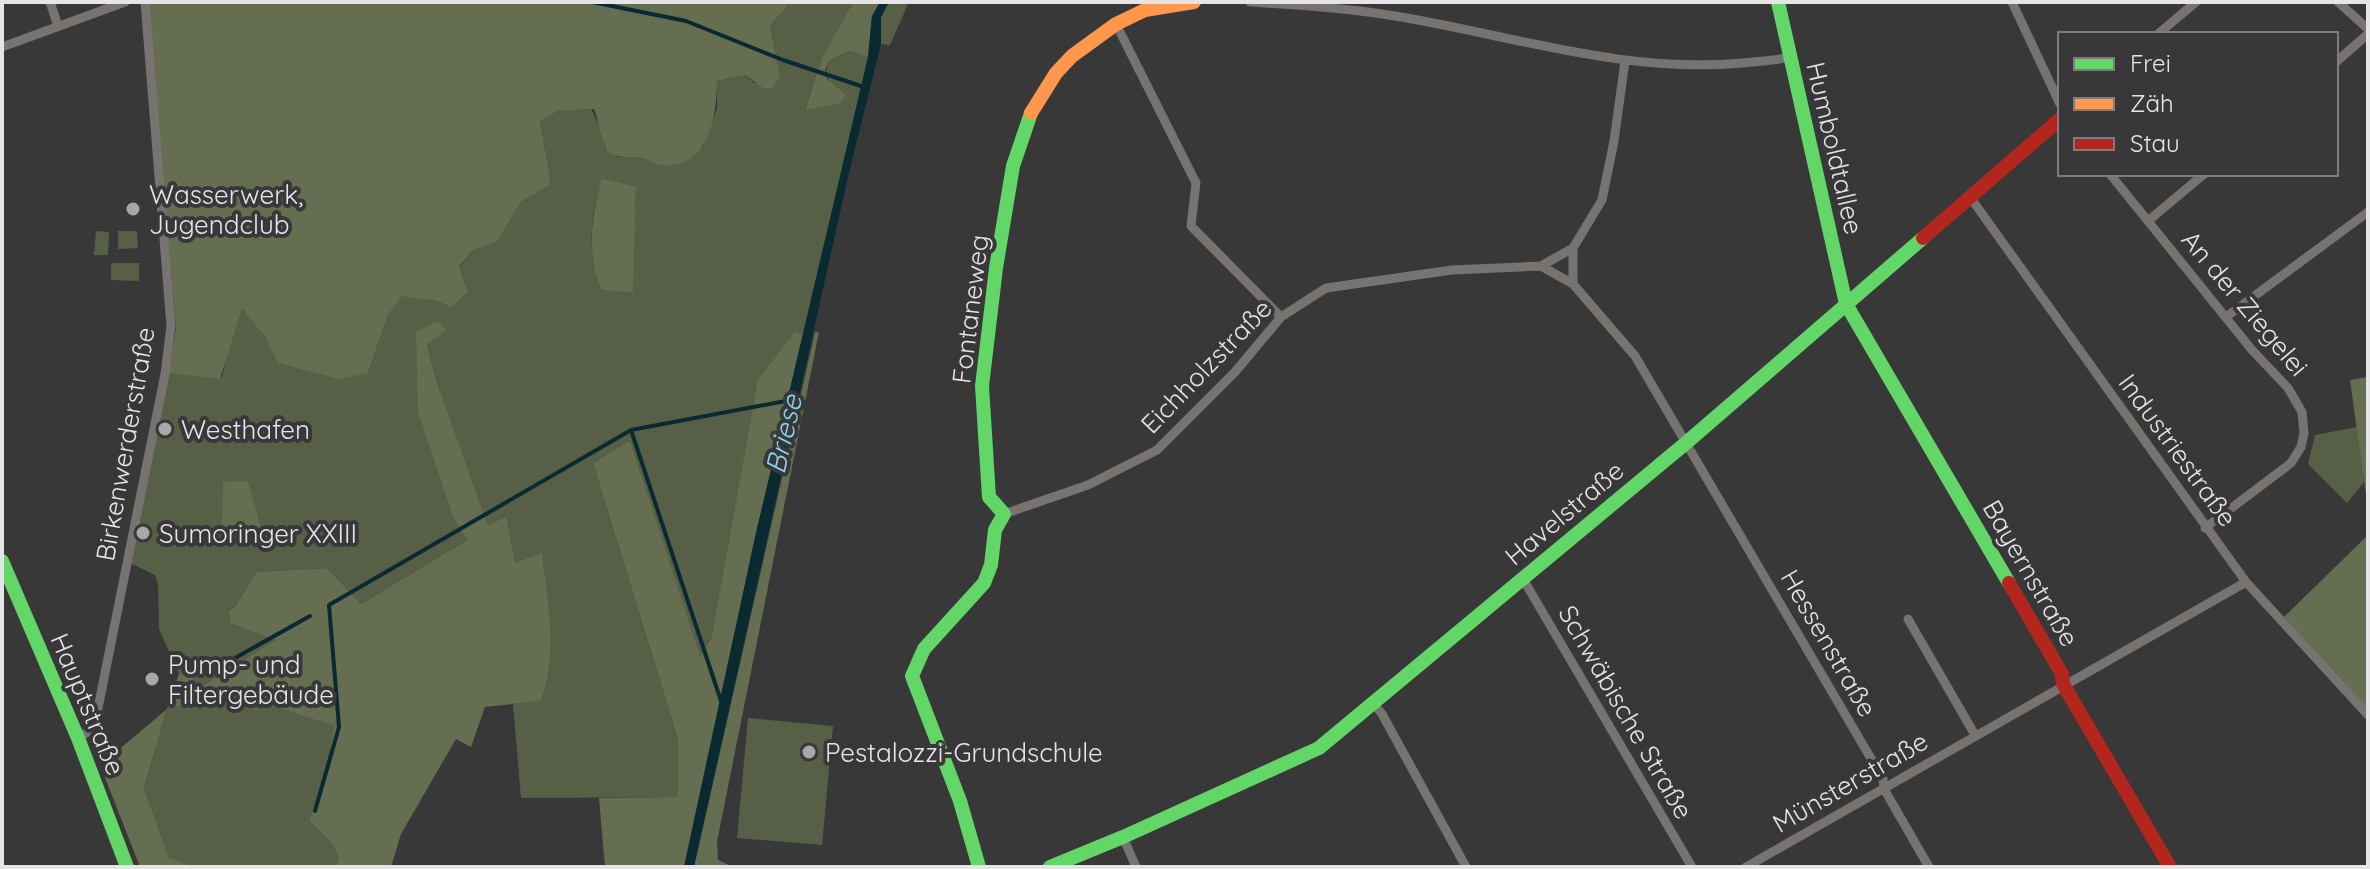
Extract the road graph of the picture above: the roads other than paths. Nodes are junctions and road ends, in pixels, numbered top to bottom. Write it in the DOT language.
graph roads {
  1 [pos="50,2"];
  2 [pos="125,2"];
  3 [pos="145,2"];
  4 [pos="1194,2"];
  5 [pos="1250,2"];
  6 [pos="1778,2"];
  7 [pos="2012,2"];
  8 [pos="2196,2"];
  9 [pos="2338,2"];
  10 [pos="1116,24"];
  11 [pos="58,26"];
  12 [pos="2160,32"];
  13 [pos="2368,32"];
  14 [pos="2,47"];
  15 [pos="1790,57"];
  16 [pos="2338,60"];
  17 [pos="1625,61"];
  18 [pos="2058,100"];
  19 [pos="2058,121"];
  20 [pos="2112,176"];
  21 [pos="2202,176"];
  22 [pos="1970,197"];
  23 [pos="2368,212"];
  24 [pos="2148,221"];
  25 [pos="1573,248"];
  26 [pos="1541,266"];
  27 [pos="1573,284"];
  28 [pos="1846,304"];
  29 [pos="1281,317"];
  30 [pos="2226,317"];
  31 [pos="1686,443"];
  32 [pos="1004,514"];
  33 [pos="2205,528"];
  34 [pos="3,567"];
  35 [pos="1523,579"];
  36 [pos="2246,582"];
  37 [pos="1908,619"];
  38 [pos="2063,684"];
  39 [pos="1374,704"];
  40 [pos="2368,715"];
  41 [pos="1975,735"];
  42 [pos="78,738"];
  43 [pos="1884,789"];
  44 [pos="1123,837"];
  45 [pos="127,867"];
  46 [pos="979,867"];
  47 [pos="1050,867"];
  48 [pos="1136,867"];
  49 [pos="1466,867"];
  50 [pos="1692,867"];
  51 [pos="1746,867"];
  52 [pos="1929,867"];
  53 [pos="2170,867"];
  1 -- 11 [label="street"];
  2 -- 11 [label="street"];
  3 -- 42 [label="street, Birkenwerderstraße"];
  4 -- 10 [label="street, Fontaneweg"];
  5 -- 17 [label="street"];
  6 -- 15 [label="street, Humboldtallee"];
  7 -- 18 [label="street"];
  8 -- 12 [label="street"];
  9 -- 13 [label="street"];
  10 -- 29 [label="street"];
  10 -- 32 [label="street, Fontaneweg"];
  11 -- 14 [label="street"];
  13 -- 16 [label="street"];
  15 -- 17 [label="street"];
  15 -- 28 [label="street, Humboldtallee"];
  17 -- 25 [label="street, Eichholzstraße"];
  19 -- 22 [label="street, Havelstraße"];
  20 -- 24 [label="street, An der Ziegelei"];
  21 -- 24 [label="street"];
  22 -- 28 [label="street, Havelstraße"];
  22 -- 33 [label="street, Industriestraße"];
  23 -- 30 [label="street"];
  24 -- 30 [label="street, An der Ziegelei"];
  25 -- 26 [label="street, Eichholzstraße"];
  25 -- 27 [label="street"];
  26 -- 27 [label="street"];
  26 -- 29 [label="street, Eichholzstraße"];
  27 -- 31 [label="street"];
  28 -- 31 [label="street, Havelstraße"];
  28 -- 38 [label="street, Bayernstraße"];
  29 -- 32 [label="street, Eichholzstraße"];
  30 -- 33 [label="street, An der Ziegelei"];
  31 -- 35 [label="street, Havelstraße"];
  31 -- 43 [label="street, Hessenstraße"];
  32 -- 46 [label="street"];
  33 -- 36 [label="street, Industriestraße"];
  34 -- 42 [label="street, Hauptstraße"];
  35 -- 39 [label="street, Havelstraße"];
  35 -- 50 [label="street, Schwäbische Straße"];
  36 -- 38 [label="street, Münsterstraße"];
  36 -- 40 [label="street, Industriestraße"];
  37 -- 41 [label="street"];
  38 -- 41 [label="street, Münsterstraße"];
  38 -- 53 [label="street, Bayernstraße"];
  39 -- 44 [label="street, Havelstraße"];
  39 -- 49 [label="street"];
  41 -- 43 [label="street, Münsterstraße"];
  42 -- 45 [label="street, Hauptstraße"];
  43 -- 51 [label="street, Münsterstraße"];
  43 -- 52 [label="street, Hessenstraße"];
  44 -- 47 [label="street, Havelstraße"];
  44 -- 48 [label="street"];
}
